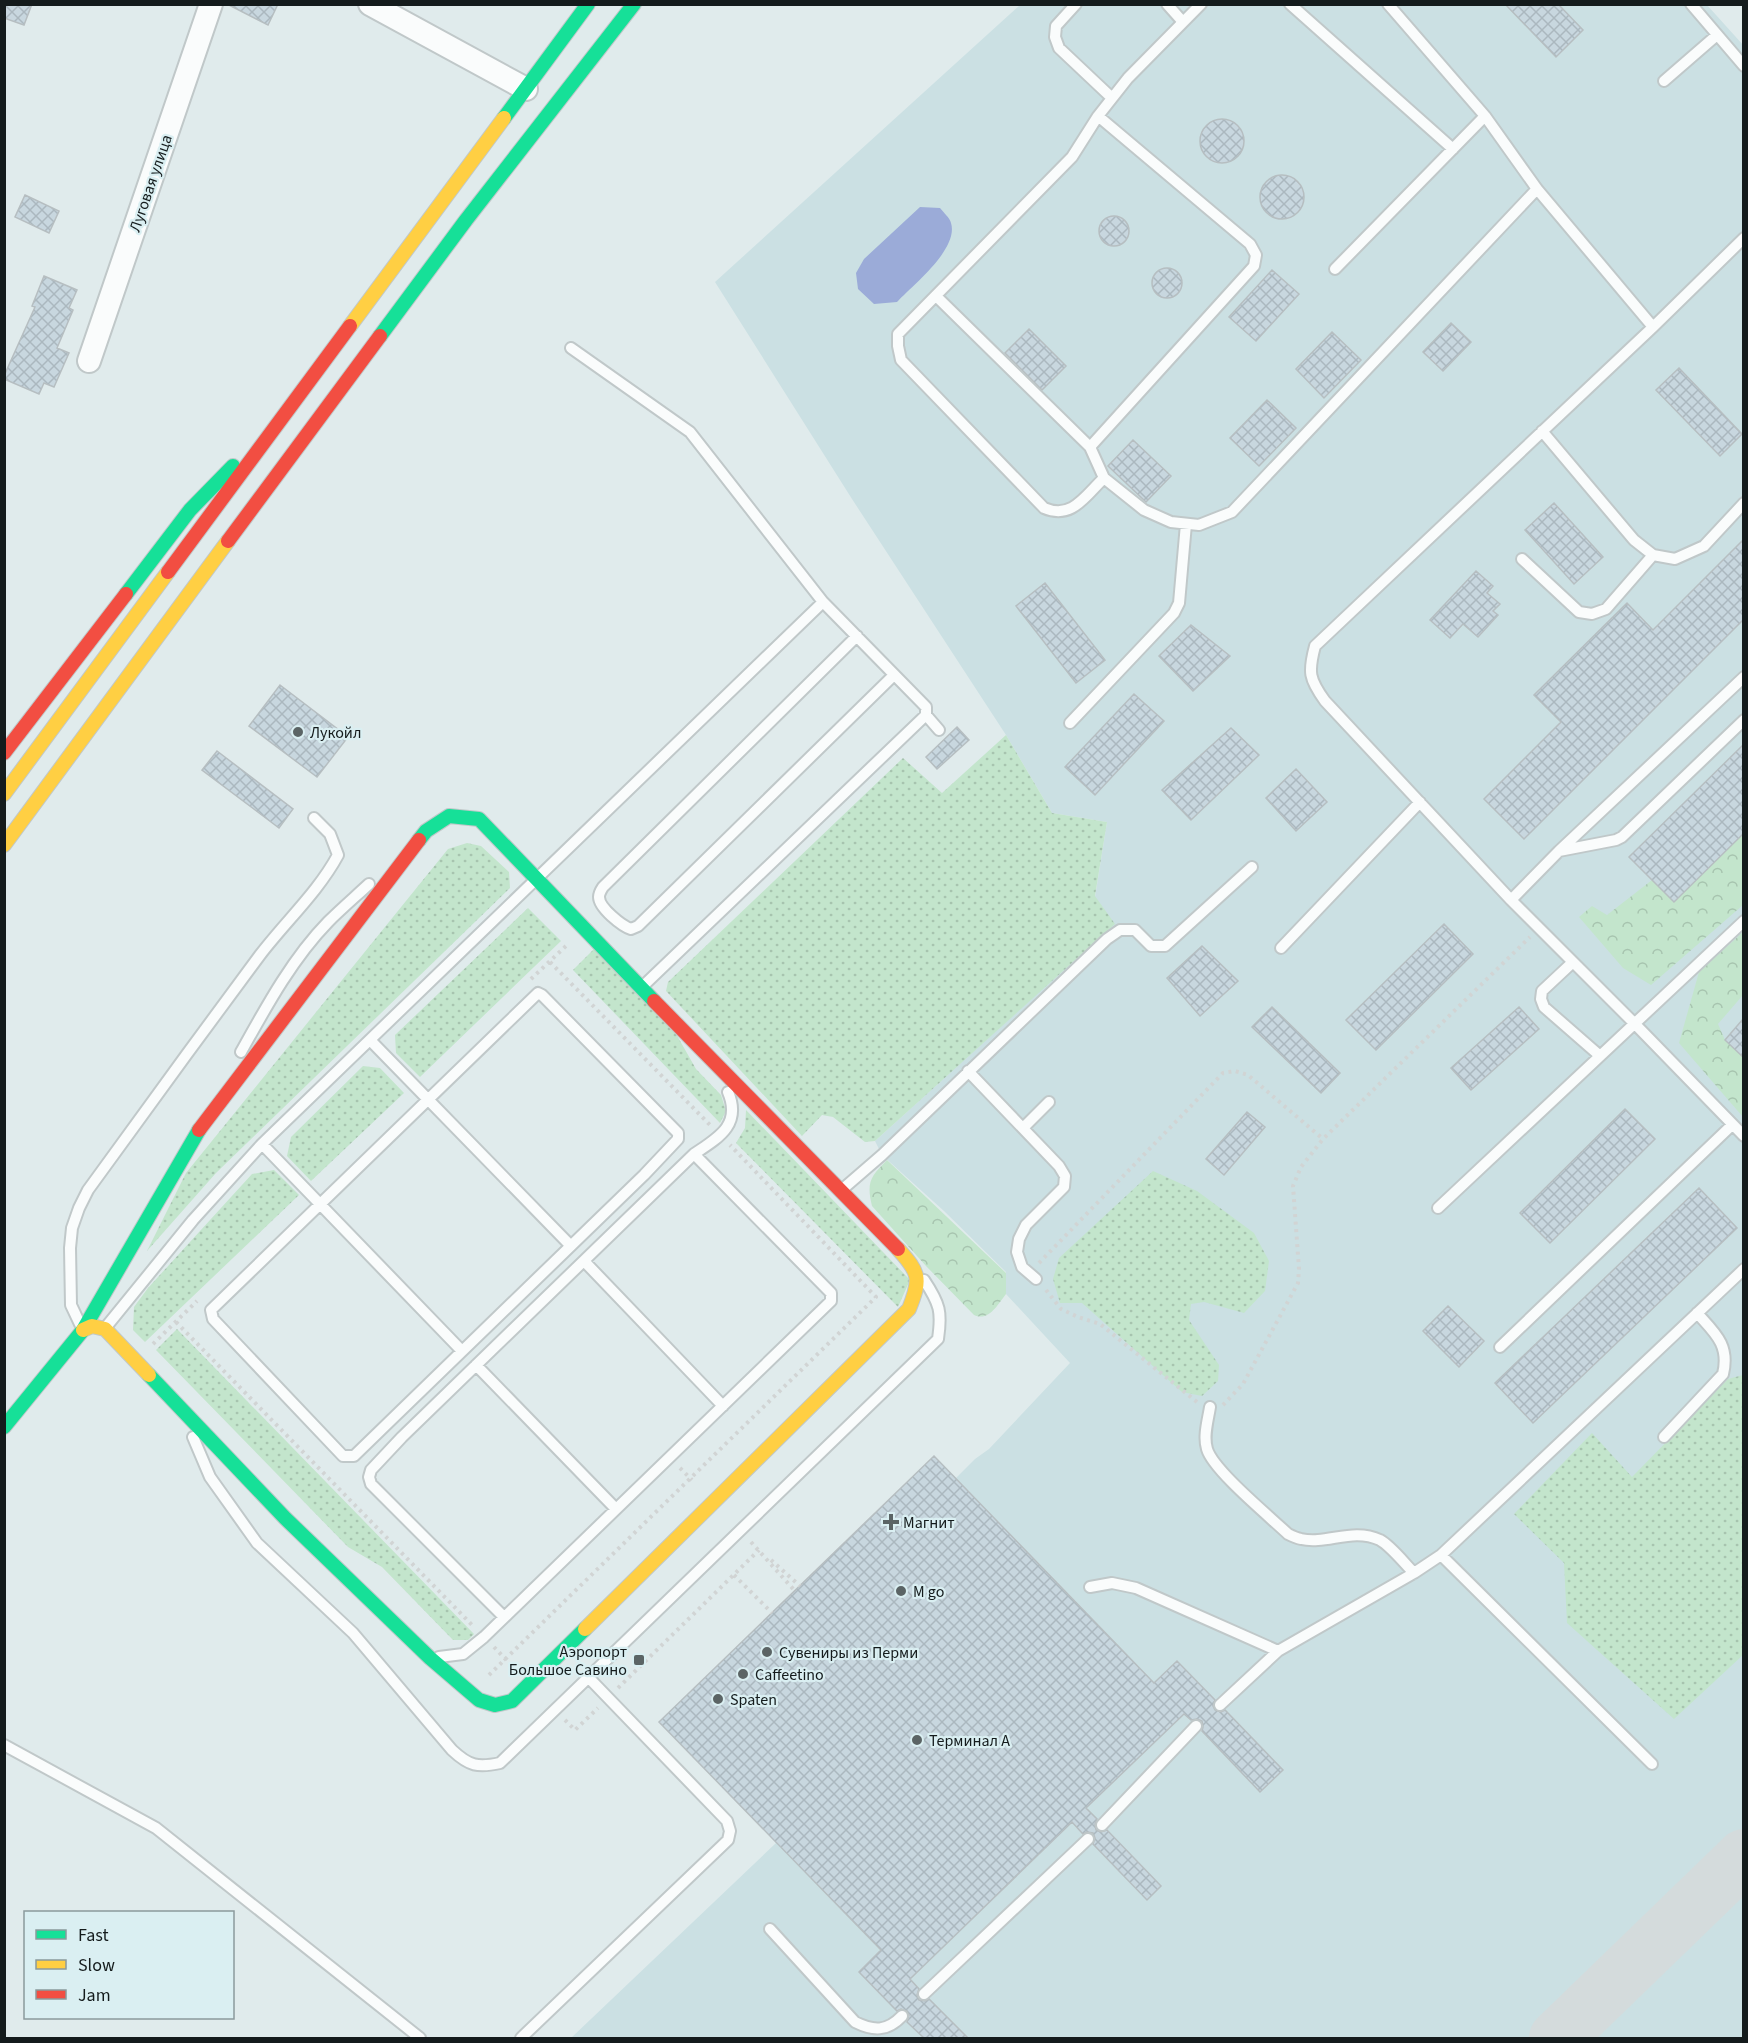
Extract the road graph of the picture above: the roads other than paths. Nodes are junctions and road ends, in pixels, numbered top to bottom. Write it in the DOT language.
graph roads {
  1 [pos="211,4"];
  2 [pos="370,4"];
  3 [pos="588,4"];
  4 [pos="634,4"];
  5 [pos="1076,4"];
  6 [pos="1167,4"];
  7 [pos="1201,4"];
  8 [pos="1290,4"];
  9 [pos="1388,4"];
  10 [pos="1691,4"];
  11 [pos="1183,22"];
  12 [pos="1717,35"];
  13 [pos="1743,66"];
  14 [pos="1664,81"];
  15 [pos="525,89"];
  16 [pos="1112,98"];
  17 [pos="1098,116"];
  18 [pos="1485,116"];
  19 [pos="1453,149"];
  20 [pos="1537,189"];
  21 [pos="1743,238"];
  22 [pos="1335,269"];
  23 [pos="936,296"];
  24 [pos="1653,327"];
  25 [pos="571,348"];
  26 [pos="89,361"];
  27 [pos="302,394"];
  28 [pos="1542,431"];
  29 [pos="1090,447"];
  30 [pos="1104,478"];
  31 [pos="1743,503"];
  32 [pos="1186,524"];
  33 [pos="1653,555"];
  34 [pos="1522,560"];
  35 [pos="823,602"];
  36 [pos="856,636"];
  37 [pos="894,675"];
  38 [pos="1743,677"];
  39 [pos="926,715"];
  40 [pos="1743,720"];
  41 [pos="1070,723"];
  42 [pos="939,730"];
  43 [pos="4,753"];
  44 [pos="4,794"];
  45 [pos="1420,802"];
  46 [pos="314,818"];
  47 [pos="426,831"];
  48 [pos="4,845"];
  49 [pos="1559,851"];
  50 [pos="1252,867"];
  51 [pos="537,879"];
  52 [pos="1511,900"];
  53 [pos="1743,921"];
  54 [pos="1281,948"];
  55 [pos="1573,962"];
  56 [pos="642,987"];
  57 [pos="1634,1023"];
  58 [pos="370,1040"];
  59 [pos="1599,1055"];
  60 [pos="717,1066"];
  61 [pos="968,1071"];
  62 [pos="426,1099"];
  63 [pos="1049,1102"];
  64 [pos="1732,1125"];
  65 [pos="1023,1128"];
  66 [pos="196,1133"];
  67 [pos="1743,1137"];
  68 [pos="262,1144"];
  69 [pos="694,1154"];
  70 [pos="842,1190"];
  71 [pos="320,1203"];
  72 [pos="1438,1208"];
  73 [pos="570,1245"];
  74 [pos="584,1262"];
  75 [pos="914,1266"];
  76 [pos="1743,1269"];
  77 [pos="1036,1279"];
  78 [pos="1697,1312"];
  79 [pos="105,1329"];
  80 [pos="83,1330"];
  81 [pos="1500,1347"];
  82 [pos="462,1351"];
  83 [pos="476,1365"];
  84 [pos="723,1406"];
  85 [pos="1210,1407"];
  86 [pos="181,1409"];
  87 [pos="4,1427"];
  88 [pos="1664,1437"];
  89 [pos="616,1509"];
  90 [pos="1441,1555"];
  91 [pos="1414,1573"];
  92 [pos="1090,1587"];
  93 [pos="504,1617"];
  94 [pos="1278,1651"];
  95 [pos="430,1658"];
  96 [pos="588,1677"];
  97 [pos="1220,1705"];
  98 [pos="1196,1726"];
  99 [pos="4,1745"];
  100 [pos="1652,1764"];
  101 [pos="1102,1825"];
  102 [pos="1088,1839"];
  103 [pos="770,1929"];
  104 [pos="924,1994"];
  105 [pos="902,2016"];
  106 [pos="420,2038"];
  107 [pos="521,2038"];
  1 -- 26 [label="street, Луговая улица"];
  2 -- 15 [label="street"];
  3 -- 15 [label="street"];
  4 -- 48 [label="street"];
  5 -- 16 [label="lane"];
  6 -- 11 [label="lane"];
  7 -- 11 [label="lane"];
  8 -- 19 [label="lane"];
  9 -- 18 [label="lane"];
  10 -- 12 [label="lane"];
  11 -- 16 [label="lane"];
  12 -- 13 [label="lane"];
  12 -- 14 [label="lane"];
  15 -- 27 [label="street"];
  16 -- 17 [label="lane"];
  17 -- 23 [label="lane"];
  17 -- 29 [label="lane"];
  18 -- 19 [label="lane"];
  18 -- 20 [label="lane"];
  19 -- 22 [label="lane"];
  20 -- 24 [label="lane"];
  20 -- 32 [label="lane"];
  21 -- 24 [label="lane"];
  23 -- 29 [label="lane"];
  23 -- 30 [label="lane"];
  24 -- 28 [label="lane"];
  25 -- 35 [label="lane"];
  27 -- 43 [label="street"];
  27 -- 44 [label="street"];
  28 -- 33 [label="lane"];
  28 -- 45 [label="lane"];
  29 -- 30 [label="lane"];
  30 -- 32 [label="lane"];
  31 -- 33 [label="lane"];
  32 -- 41 [label="lane"];
  33 -- 34 [label="lane"];
  35 -- 36 [label="lane"];
  35 -- 51 [label="lane"];
  36 -- 37 [label="lane"];
  36 -- 37 [label="lane"];
  37 -- 39 [label="lane"];
  38 -- 49 [label="lane"];
  39 -- 42 [label="lane"];
  39 -- 56 [label="lane"];
  40 -- 49 [label="lane"];
  45 -- 52 [label="lane"];
  45 -- 54 [label="lane"];
  46 -- 80 [label="lane"];
  47 -- 51 [label="street"];
  47 -- 66 [label="street"];
  47 -- 66 [label="lane"];
  49 -- 52 [label="lane"];
  50 -- 61 [label="lane"];
  51 -- 56 [label="street"];
  51 -- 58 [label="lane"];
  52 -- 55 [label="lane"];
  53 -- 57 [label="lane"];
  55 -- 57 [label="lane"];
  55 -- 59 [label="lane"];
  56 -- 60 [label="street"];
  57 -- 59 [label="lane"];
  57 -- 64 [label="lane"];
  58 -- 62 [label="lane"];
  58 -- 68 [label="lane"];
  59 -- 72 [label="lane"];
  60 -- 69 [label="lane"];
  60 -- 70 [label="street"];
  61 -- 65 [label="lane"];
  61 -- 70 [label="lane"];
  62 -- 71 [label="lane"];
  62 -- 73 [label="lane"];
  62 -- 73 [label="lane"];
  63 -- 65 [label="lane"];
  64 -- 67 [label="lane"];
  64 -- 81 [label="lane"];
  65 -- 77 [label="lane"];
  66 -- 80 [label="street"];
  68 -- 71 [label="lane"];
  68 -- 79 [label="lane"];
  69 -- 74 [label="lane"];
  69 -- 84 [label="lane"];
  70 -- 75 [label="street"];
  71 -- 82 [label="lane"];
  71 -- 82 [label="lane"];
  73 -- 82 [label="lane"];
  74 -- 83 [label="lane"];
  74 -- 84 [label="lane"];
  75 -- 95 [label="street"];
  75 -- 96 [label="lane"];
  76 -- 78 [label="lane"];
  78 -- 88 [label="lane"];
  78 -- 90 [label="lane"];
  79 -- 80 [label="street"];
  79 -- 86 [label="street"];
  80 -- 87 [label="street"];
  83 -- 89 [label="lane"];
  83 -- 93 [label="lane"];
  84 -- 89 [label="lane"];
  85 -- 91 [label="lane"];
  86 -- 95 [label="street"];
  86 -- 96 [label="lane"];
  89 -- 93 [label="lane"];
  90 -- 91 [label="lane"];
  90 -- 100 [label="lane"];
  91 -- 94 [label="lane"];
  92 -- 94 [label="lane"];
  93 -- 95 [label="lane"];
  94 -- 97 [label="lane"];
  96 -- 107 [label="lane"];
  98 -- 101 [label="lane"];
  99 -- 106 [label="lane"];
  102 -- 104 [label="lane"];
  103 -- 105 [label="lane"];
}
